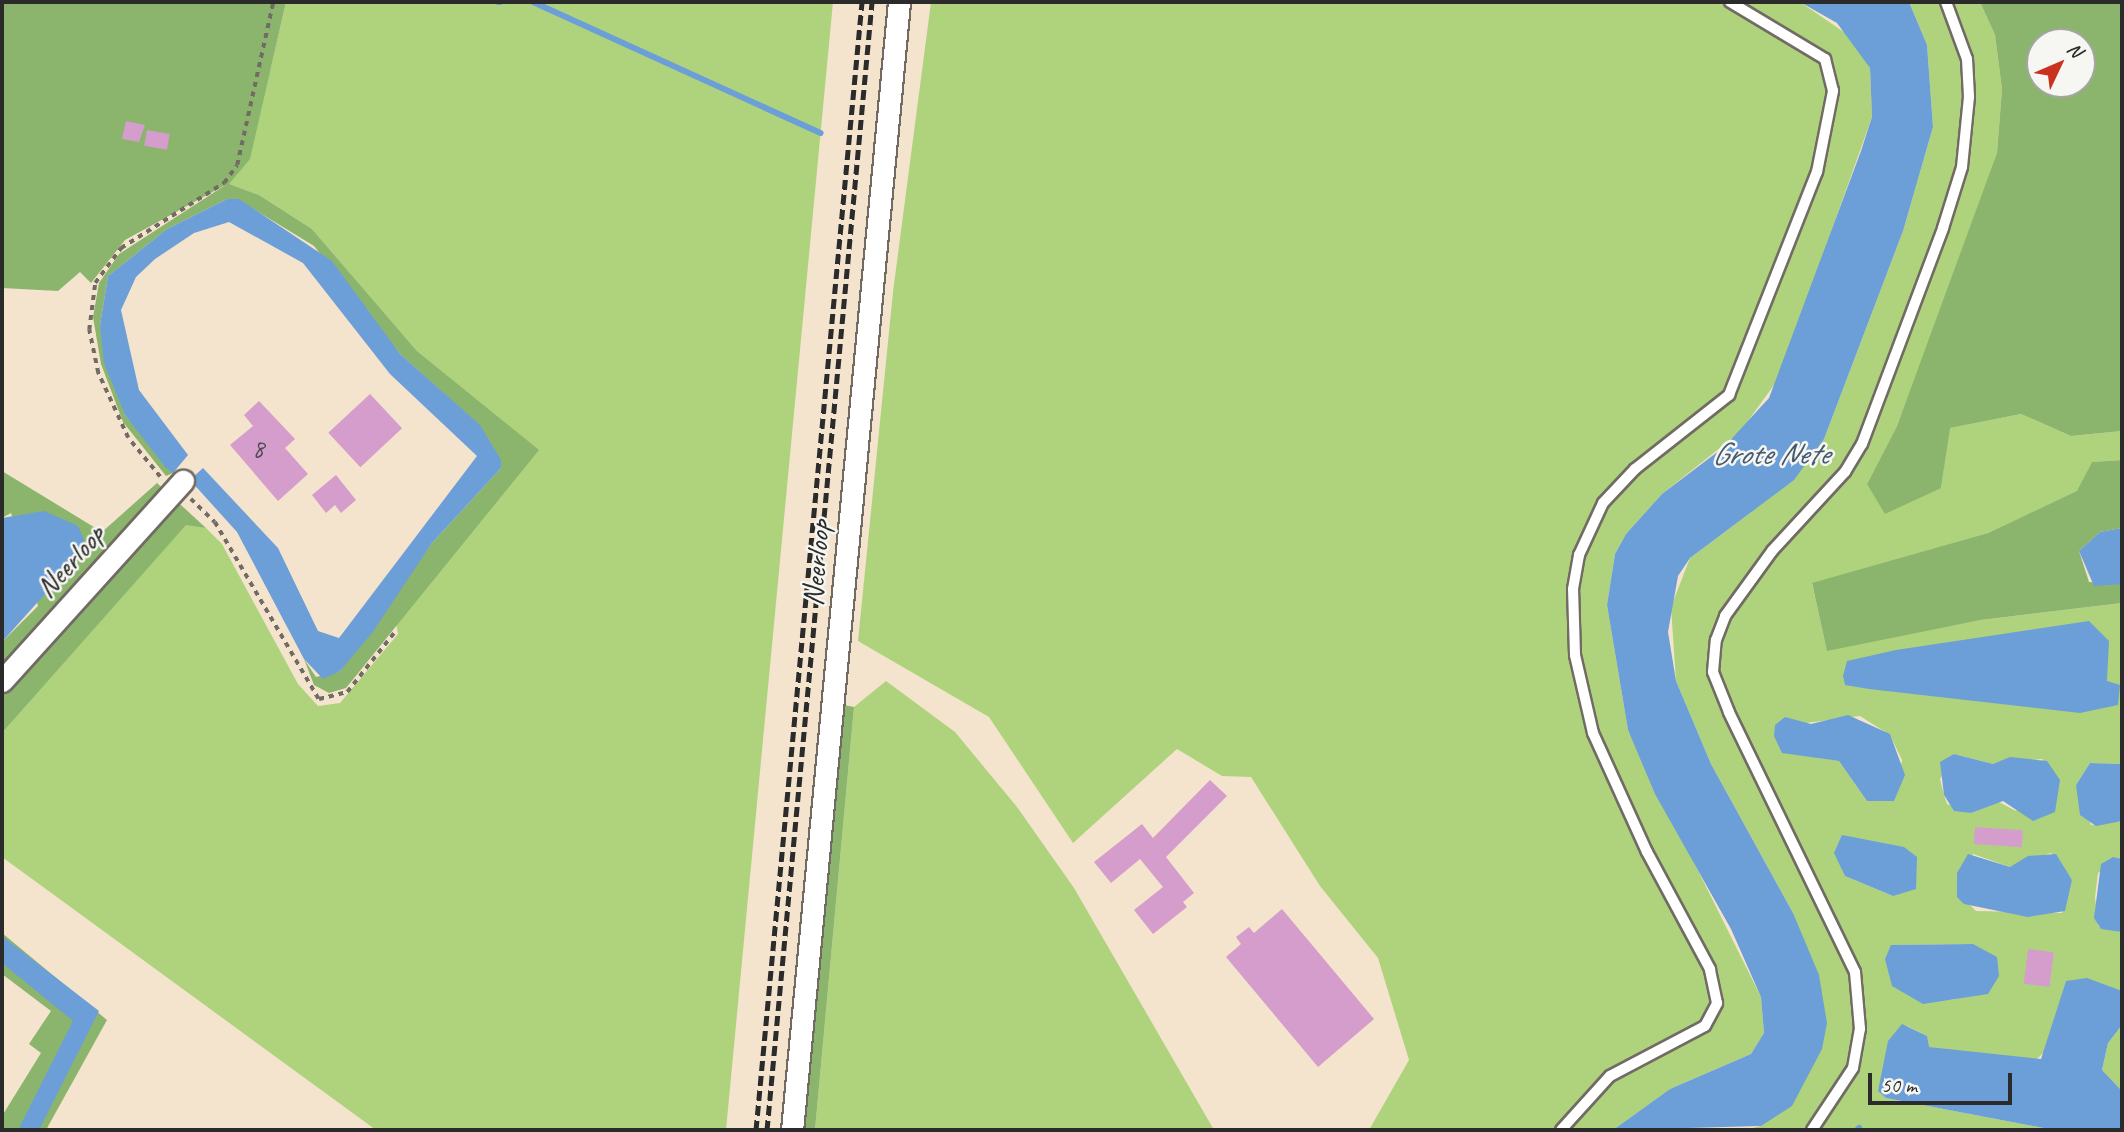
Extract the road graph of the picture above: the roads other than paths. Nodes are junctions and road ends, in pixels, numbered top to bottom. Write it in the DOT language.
graph roads {
  1 [pos="899,2"];
  2 [pos="1730,2"];
  3 [pos="1946,2"];
  4 [pos="178,486"];
  5 [pos="2,681"];
  6 [pos="792,1130"];
  7 [pos="1561,1130"];
  8 [pos="1812,1130"];
  1 -- 6 [label="street, Neerloop"];
  2 -- 7 [label="lane"];
  3 -- 8 [label="lane"];
  4 -- 5 [label="street, Neerloop"];
}
